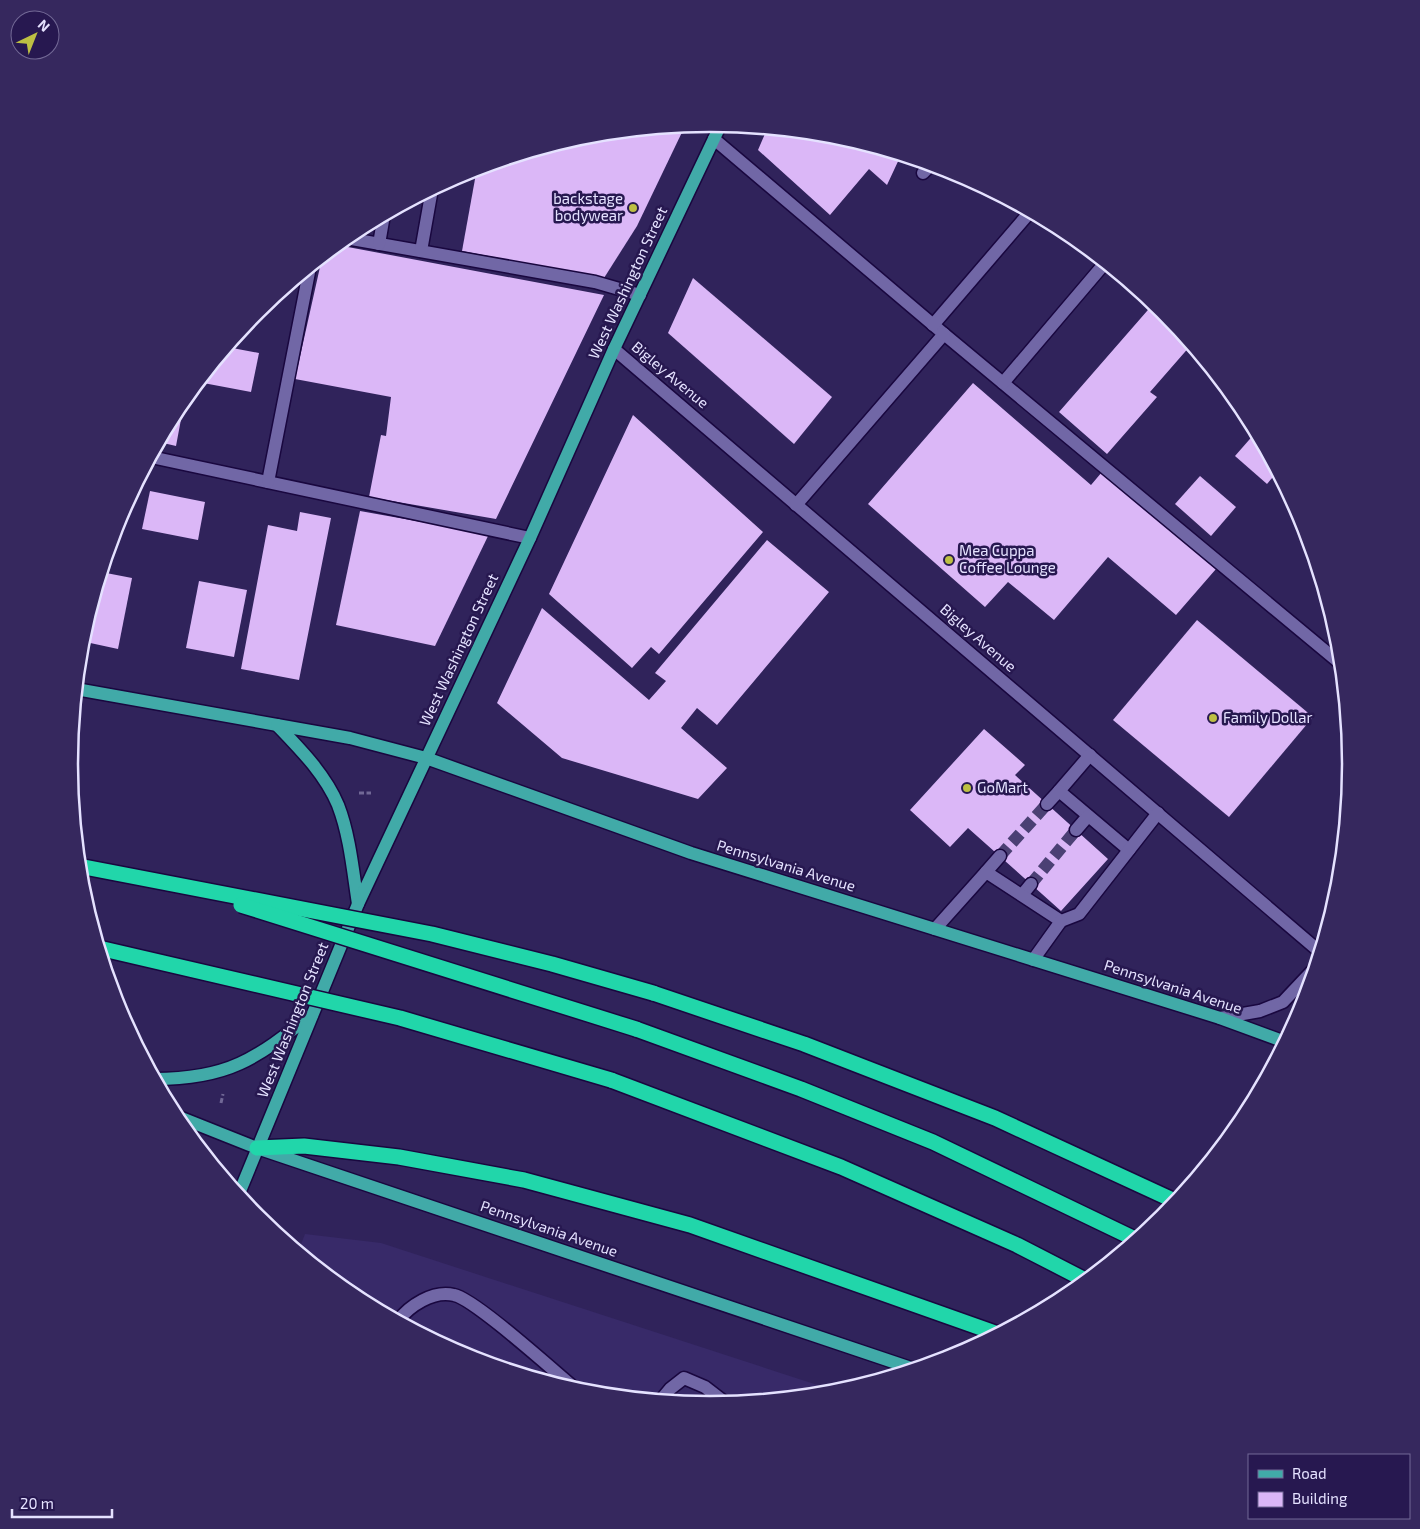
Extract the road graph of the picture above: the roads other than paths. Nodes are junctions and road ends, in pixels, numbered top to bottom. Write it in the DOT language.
graph roads {
  1 [pos="718,132"];
  2 [pos="714,139"];
  3 [pos="431,197"];
  4 [pos="1026,217"];
  5 [pos="382,225"];
  6 [pos="357,240"];
  7 [pos="378,244"];
  8 [pos="421,251"];
  9 [pos="1101,268"];
  10 [pos="308,277"];
  11 [pos="640,295"];
  12 [pos="933,325"];
  13 [pos="944,334"];
  14 [pos="614,349"];
  15 [pos="1003,383"];
  16 [pos="157,458"];
  17 [pos="268,482"];
  18 [pos="796,505"];
  19 [pos="530,538"];
  20 [pos="1333,657"];
  21 [pos="82,690"];
  22 [pos="278,725"];
  23 [pos="1090,755"];
  24 [pos="426,758"];
  25 [pos="1059,791"];
  26 [pos="1047,804"];
  27 [pos="1158,813"];
  28 [pos="1088,816"];
  29 [pos="1076,830"];
  30 [pos="1129,850"];
  31 [pos="1000,856"];
  32 [pos="86,867"];
  33 [pos="986,872"];
  34 [pos="168,882"];
  35 [pos="1031,884"];
  36 [pos="1022,895"];
  37 [pos="358,904"];
  38 [pos="1061,921"];
  39 [pos="935,929"];
  40 [pos="1315,948"];
  41 [pos="105,950"];
  42 [pos="1033,960"];
  43 [pos="1305,979"];
  44 [pos="313,1014"];
  45 [pos="1220,1018"];
  46 [pos="1279,1040"];
  47 [pos="161,1079"];
  48 [pos="187,1120"];
  49 [pos="258,1148"];
  50 [pos="241,1189"];
  51 [pos="1170,1199"];
  52 [pos="1130,1237"];
  53 [pos="1079,1277"];
  54 [pos="402,1316"];
  55 [pos="991,1331"];
  56 [pos="904,1366"];
  57 [pos="564,1379"];
  58 [pos="665,1396"];
  59 [pos="718,1397"];
  1 -- 2 [label="main road, West Washington Street"];
  2 -- 11 [label="main road, West Washington Street"];
  2 -- 12 [label="street"];
  3 -- 8 [label="street"];
  4 -- 12 [label="street"];
  5 -- 7 [label="street"];
  6 -- 7 [label="street"];
  7 -- 8 [label="street"];
  8 -- 11 [label="street"];
  9 -- 15 [label="street"];
  10 -- 17 [label="street"];
  11 -- 14 [label="main road, West Washington Street"];
  12 -- 13 [label="street"];
  13 -- 15 [label="street"];
  13 -- 18 [label="street"];
  14 -- 18 [label="street, Bigley Avenue"];
  14 -- 19 [label="main road, West Washington Street"];
  15 -- 20 [label="street"];
  16 -- 17 [label="street"];
  17 -- 19 [label="street"];
  18 -- 23 [label="street, Bigley Avenue"];
  19 -- 24 [label="main road, West Washington Street"];
  21 -- 22 [label="main road, Pennsylvania Avenue"];
  22 -- 24 [label="main road, Pennsylvania Avenue"];
  22 -- 37 [label="main road"];
  23 -- 25 [label="street"];
  23 -- 27 [label="street, Bigley Avenue"];
  24 -- 37 [label="main road, West Washington Street"];
  24 -- 39 [label="main road, Pennsylvania Avenue"];
  25 -- 26 [label="street"];
  25 -- 28 [label="street"];
  27 -- 30 [label="street"];
  27 -- 40 [label="street, Bigley Avenue"];
  28 -- 29 [label="street"];
  28 -- 30 [label="street"];
  30 -- 38 [label="street"];
  31 -- 33 [label="street"];
  32 -- 34 [label="highway, bridge"];
  33 -- 36 [label="street"];
  33 -- 39 [label="street"];
  34 -- 51 [label="highway, bridge"];
  34 -- 52 [label="highway, bridge"];
  35 -- 36 [label="street"];
  36 -- 38 [label="street"];
  37 -- 44 [label="main road, West Washington Street"];
  38 -- 42 [label="street"];
  39 -- 42 [label="main road, Pennsylvania Avenue"];
  41 -- 53 [label="highway, bridge"];
  42 -- 45 [label="main road, Pennsylvania Avenue"];
  43 -- 45 [label="street"];
  44 -- 47 [label="main road"];
  44 -- 49 [label="main road, West Washington Street"];
  45 -- 46 [label="main road, Pennsylvania Avenue"];
  48 -- 49 [label="main road, Pennsylvania Avenue"];
  49 -- 50 [label="main road, West Washington Street"];
  49 -- 55 [label="highway"];
  49 -- 56 [label="main road, Pennsylvania Avenue"];
  54 -- 57 [label="street"];
  58 -- 59 [label="street"];
}
